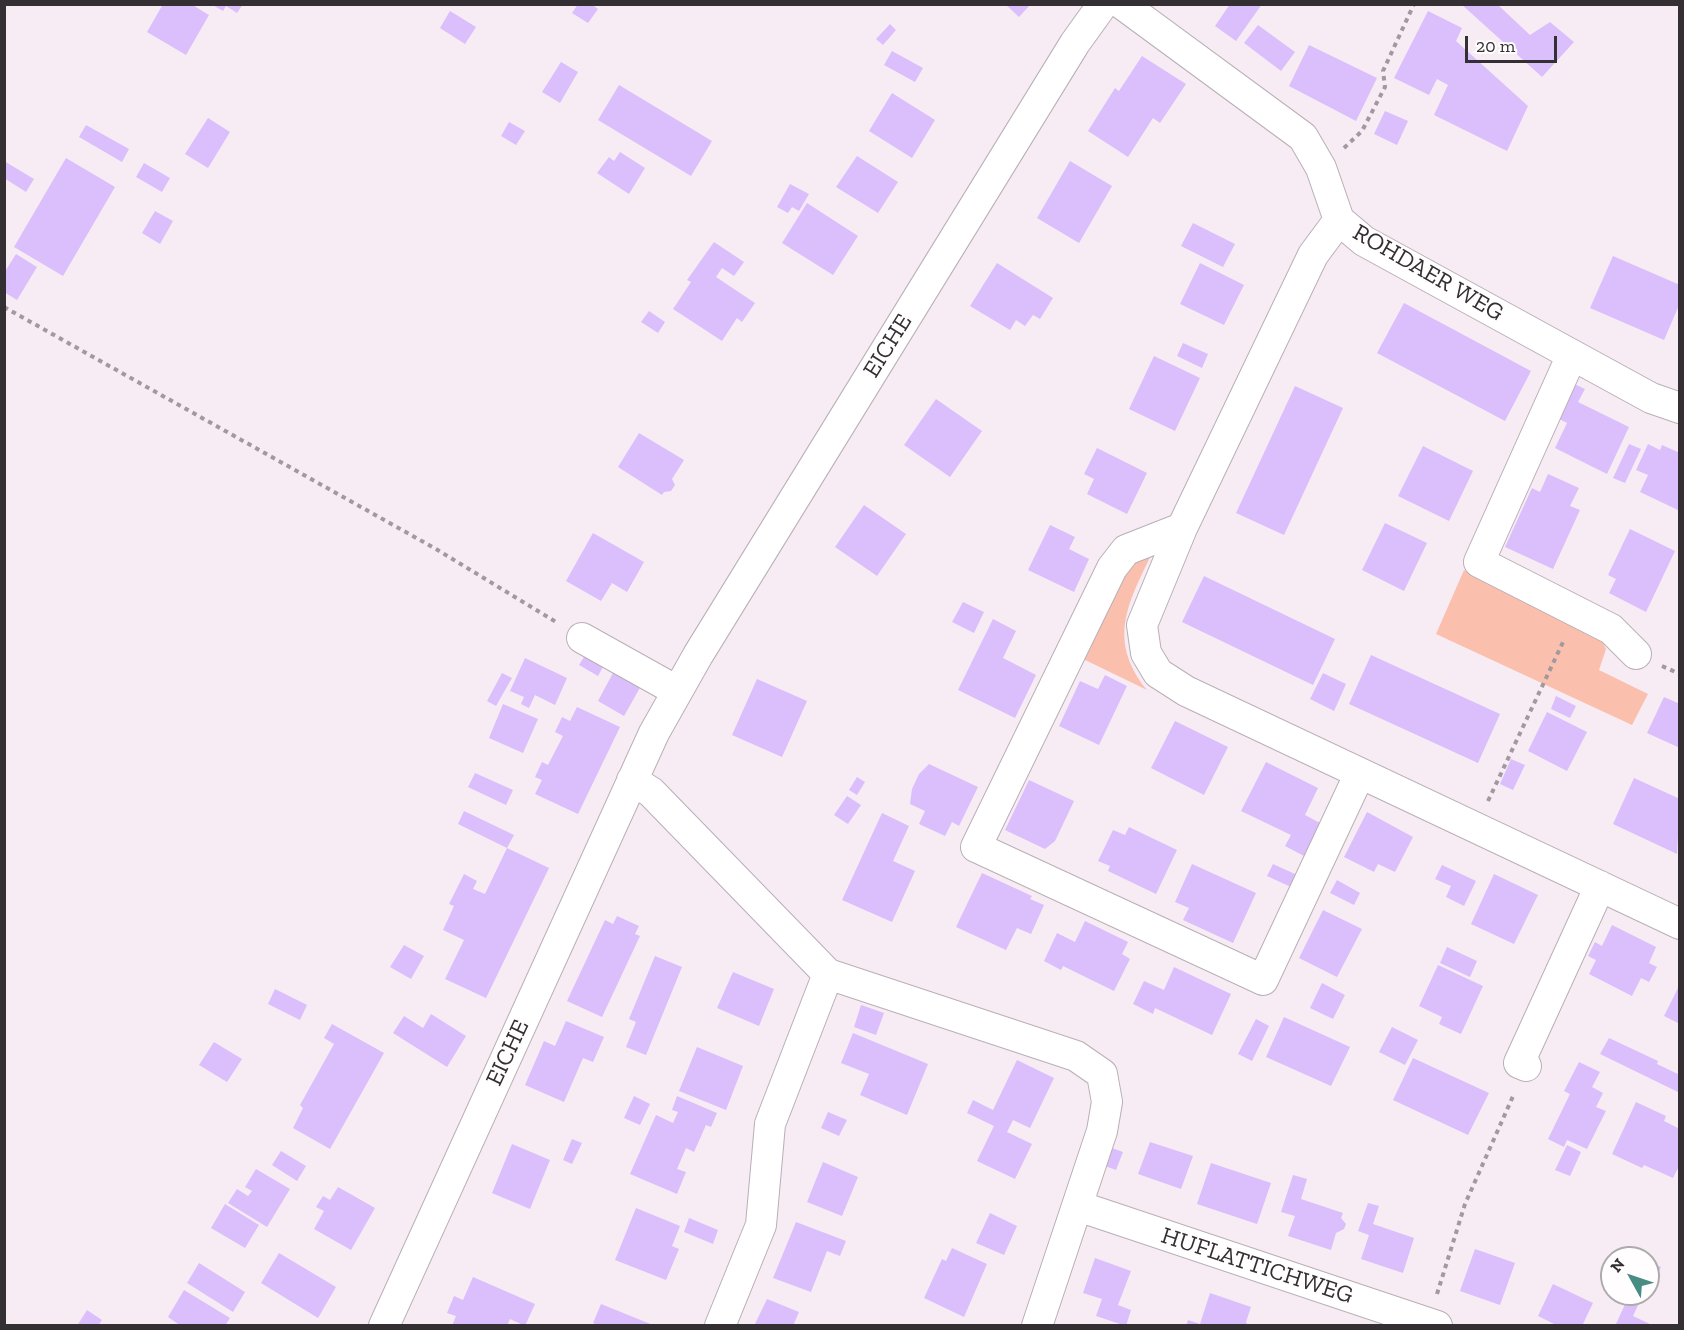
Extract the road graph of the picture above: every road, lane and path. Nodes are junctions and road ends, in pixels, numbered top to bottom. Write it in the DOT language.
graph roads {
  1 [pos="1103,4"];
  2 [pos="1122,4"];
  3 [pos="1414,4"];
  4 [pos="1321,168"];
  5 [pos="1340,220"];
  6 [pos="4,307"];
  7 [pos="1572,355"];
  8 [pos="1680,408"];
  9 [pos="1182,528"];
  10 [pos="1577,612"];
  11 [pos="582,638"];
  12 [pos="1636,654"];
  13 [pos="677,691"];
  14 [pos="1359,773"];
  15 [pos="632,780"];
  16 [pos="1476,828"];
  17 [pos="1600,886"];
  18 [pos="1680,924"];
  19 [pos="828,974"];
  20 [pos="1526,1066"];
  21 [pos="1078,1206"];
  22 [pos="1432,1324"];
  23 [pos="384,1326"];
  24 [pos="720,1326"];
  25 [pos="1037,1326"];
  1 -- 13 [label="street, EICHE"];
  2 -- 4 [label="street, ROHDAER WEG"];
  3 -- 4 [label="path"];
  4 -- 5 [label="street, ROHDAER WEG"];
  5 -- 7 [label="street, ROHDAER WEG"];
  5 -- 9 [label="street"];
  6 -- 11 [label="path"];
  7 -- 8 [label="street, ROHDAER WEG"];
  7 -- 10 [label="street"];
  9 -- 14 [label="street"];
  9 -- 14 [label="street"];
  10 -- 12 [label="street"];
  10 -- 16 [label="path"];
  11 -- 13 [label="street"];
  13 -- 15 [label="street, EICHE"];
  14 -- 16 [label="street"];
  15 -- 19 [label="street"];
  15 -- 23 [label="street, EICHE"];
  16 -- 17 [label="street"];
  17 -- 18 [label="street"];
  17 -- 20 [label="street"];
  19 -- 21 [label="street"];
  19 -- 24 [label="street"];
  20 -- 22 [label="path"];
  21 -- 22 [label="street, HUFLATTICHWEG"];
  21 -- 25 [label="street"];
}
